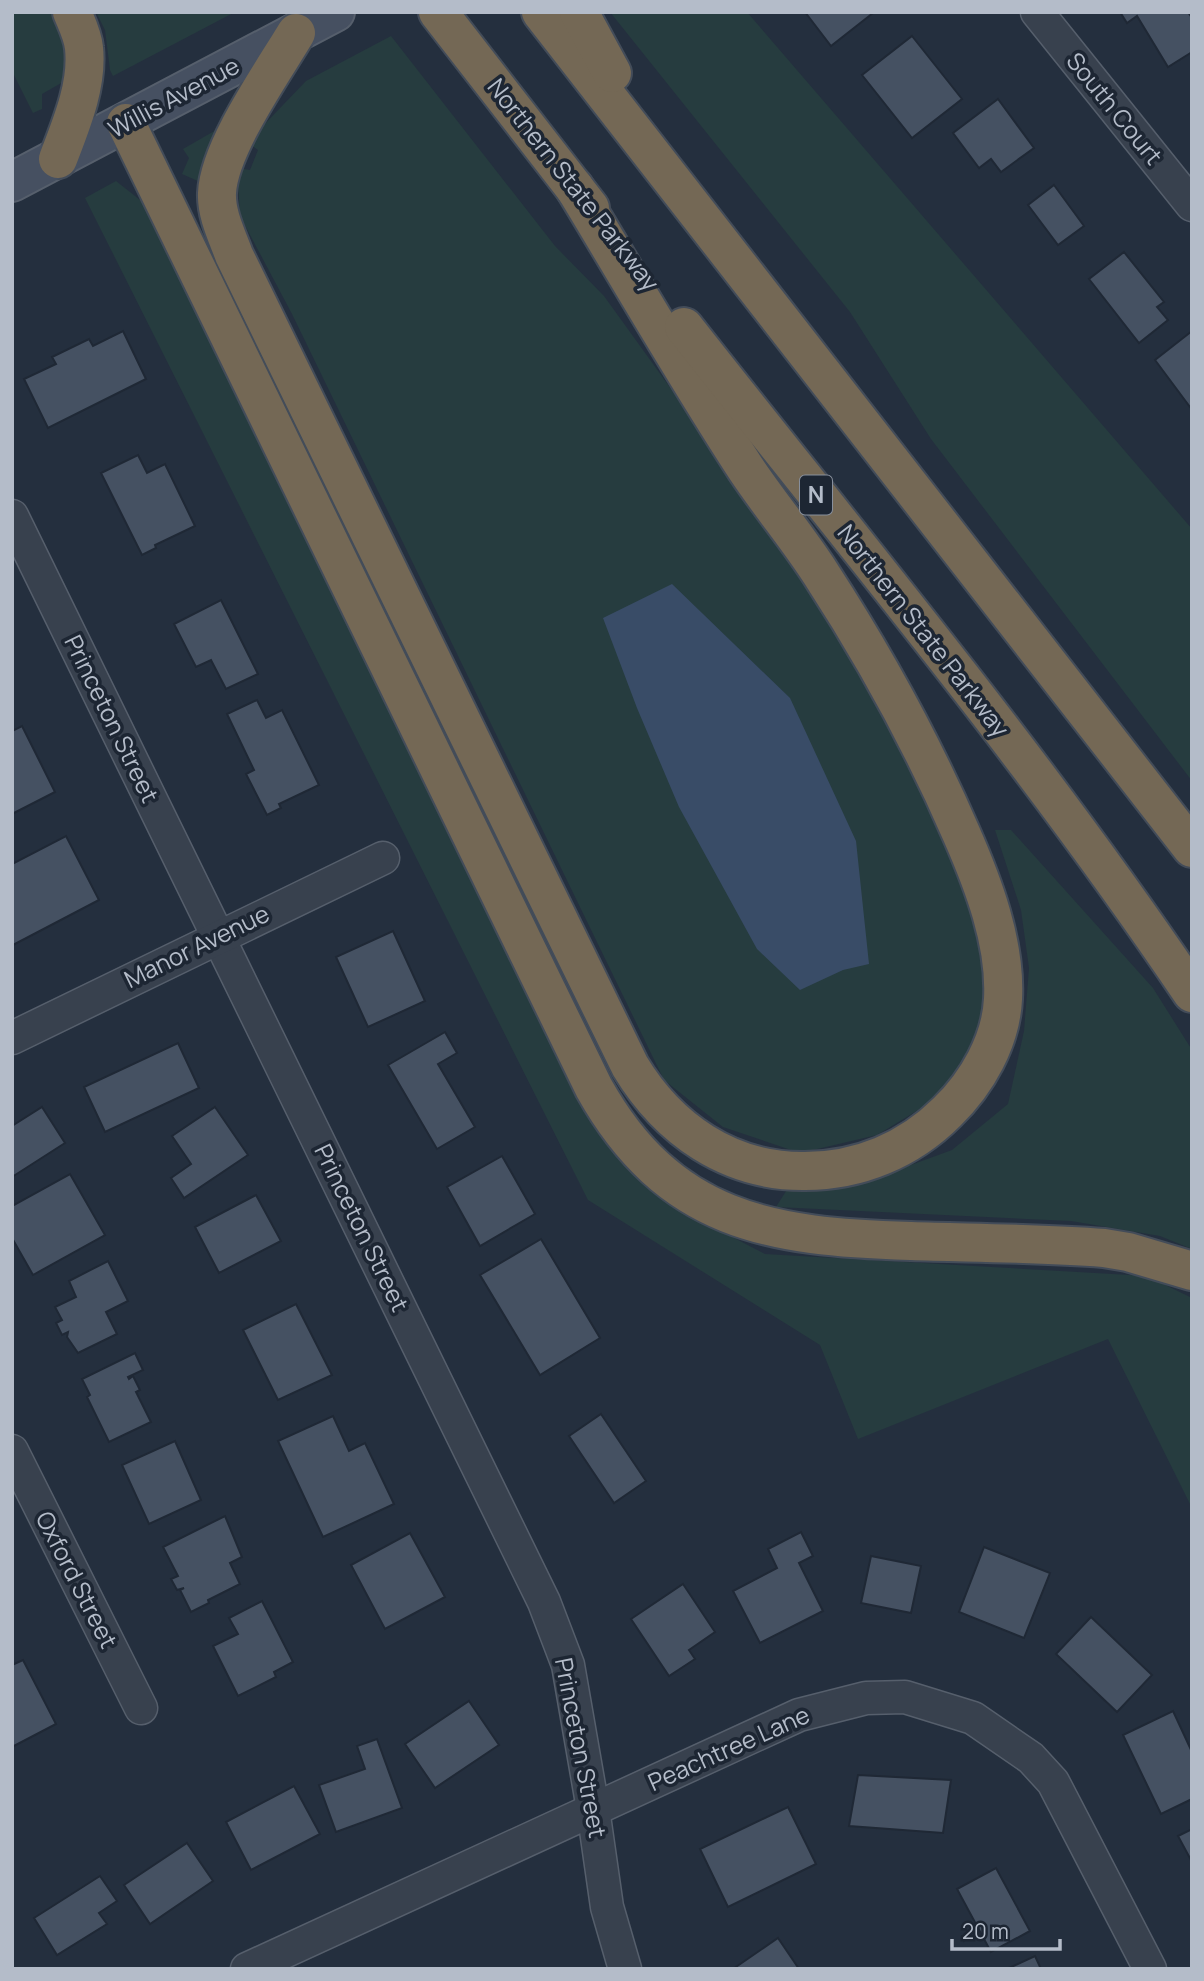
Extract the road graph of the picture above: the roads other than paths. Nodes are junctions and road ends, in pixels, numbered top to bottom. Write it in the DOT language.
graph roads {
  1 [pos="72,12"];
  2 [pos="335,12"];
  3 [pos="438,12"];
  4 [pos="541,12"];
  5 [pos="1037,12"];
  6 [pos="579,31"];
  7 [pos="296,33"];
  8 [pos="126,123"];
  9 [pos="58,159"];
  10 [pos="12,181"];
  11 [pos="574,187"];
  12 [pos="1192,205"];
  13 [pos="12,516"];
  14 [pos="1192,848"];
  15 [pos="383,858"];
  16 [pos="218,937"];
  17 [pos="1192,993"];
  18 [pos="12,1038"];
  19 [pos="1192,1271"];
  20 [pos="12,1451"];
  21 [pos="141,1708"];
  22 [pos="593,1809"];
  23 [pos="247,1969"];
  24 [pos="625,1969"];
  25 [pos="1150,1969"];
  1 -- 9 [label="highway"];
  2 -- 7 [label="main road, Willis Avenue"];
  3 -- 11 [label="highway, Northern State Parkway / N"];
  4 -- 6 [label="highway"];
  5 -- 12 [label="street, South Court"];
  6 -- 14 [label="highway"];
  7 -- 8 [label="main road, Willis Avenue"];
  7 -- 11 [label="highway"];
  8 -- 9 [label="main road, Willis Avenue"];
  8 -- 19 [label="highway"];
  9 -- 10 [label="main road, Willis Avenue"];
  11 -- 17 [label="highway, Northern State Parkway / N"];
  13 -- 16 [label="street, Princeton Street"];
  15 -- 16 [label="street, Manor Avenue"];
  16 -- 18 [label="street, Manor Avenue"];
  16 -- 22 [label="street, Princeton Street"];
  20 -- 21 [label="street, Oxford Street"];
  22 -- 23 [label="street, Peachtree Lane"];
  22 -- 24 [label="street, Princeton Street"];
  22 -- 25 [label="street, Peachtree Lane"];
}
